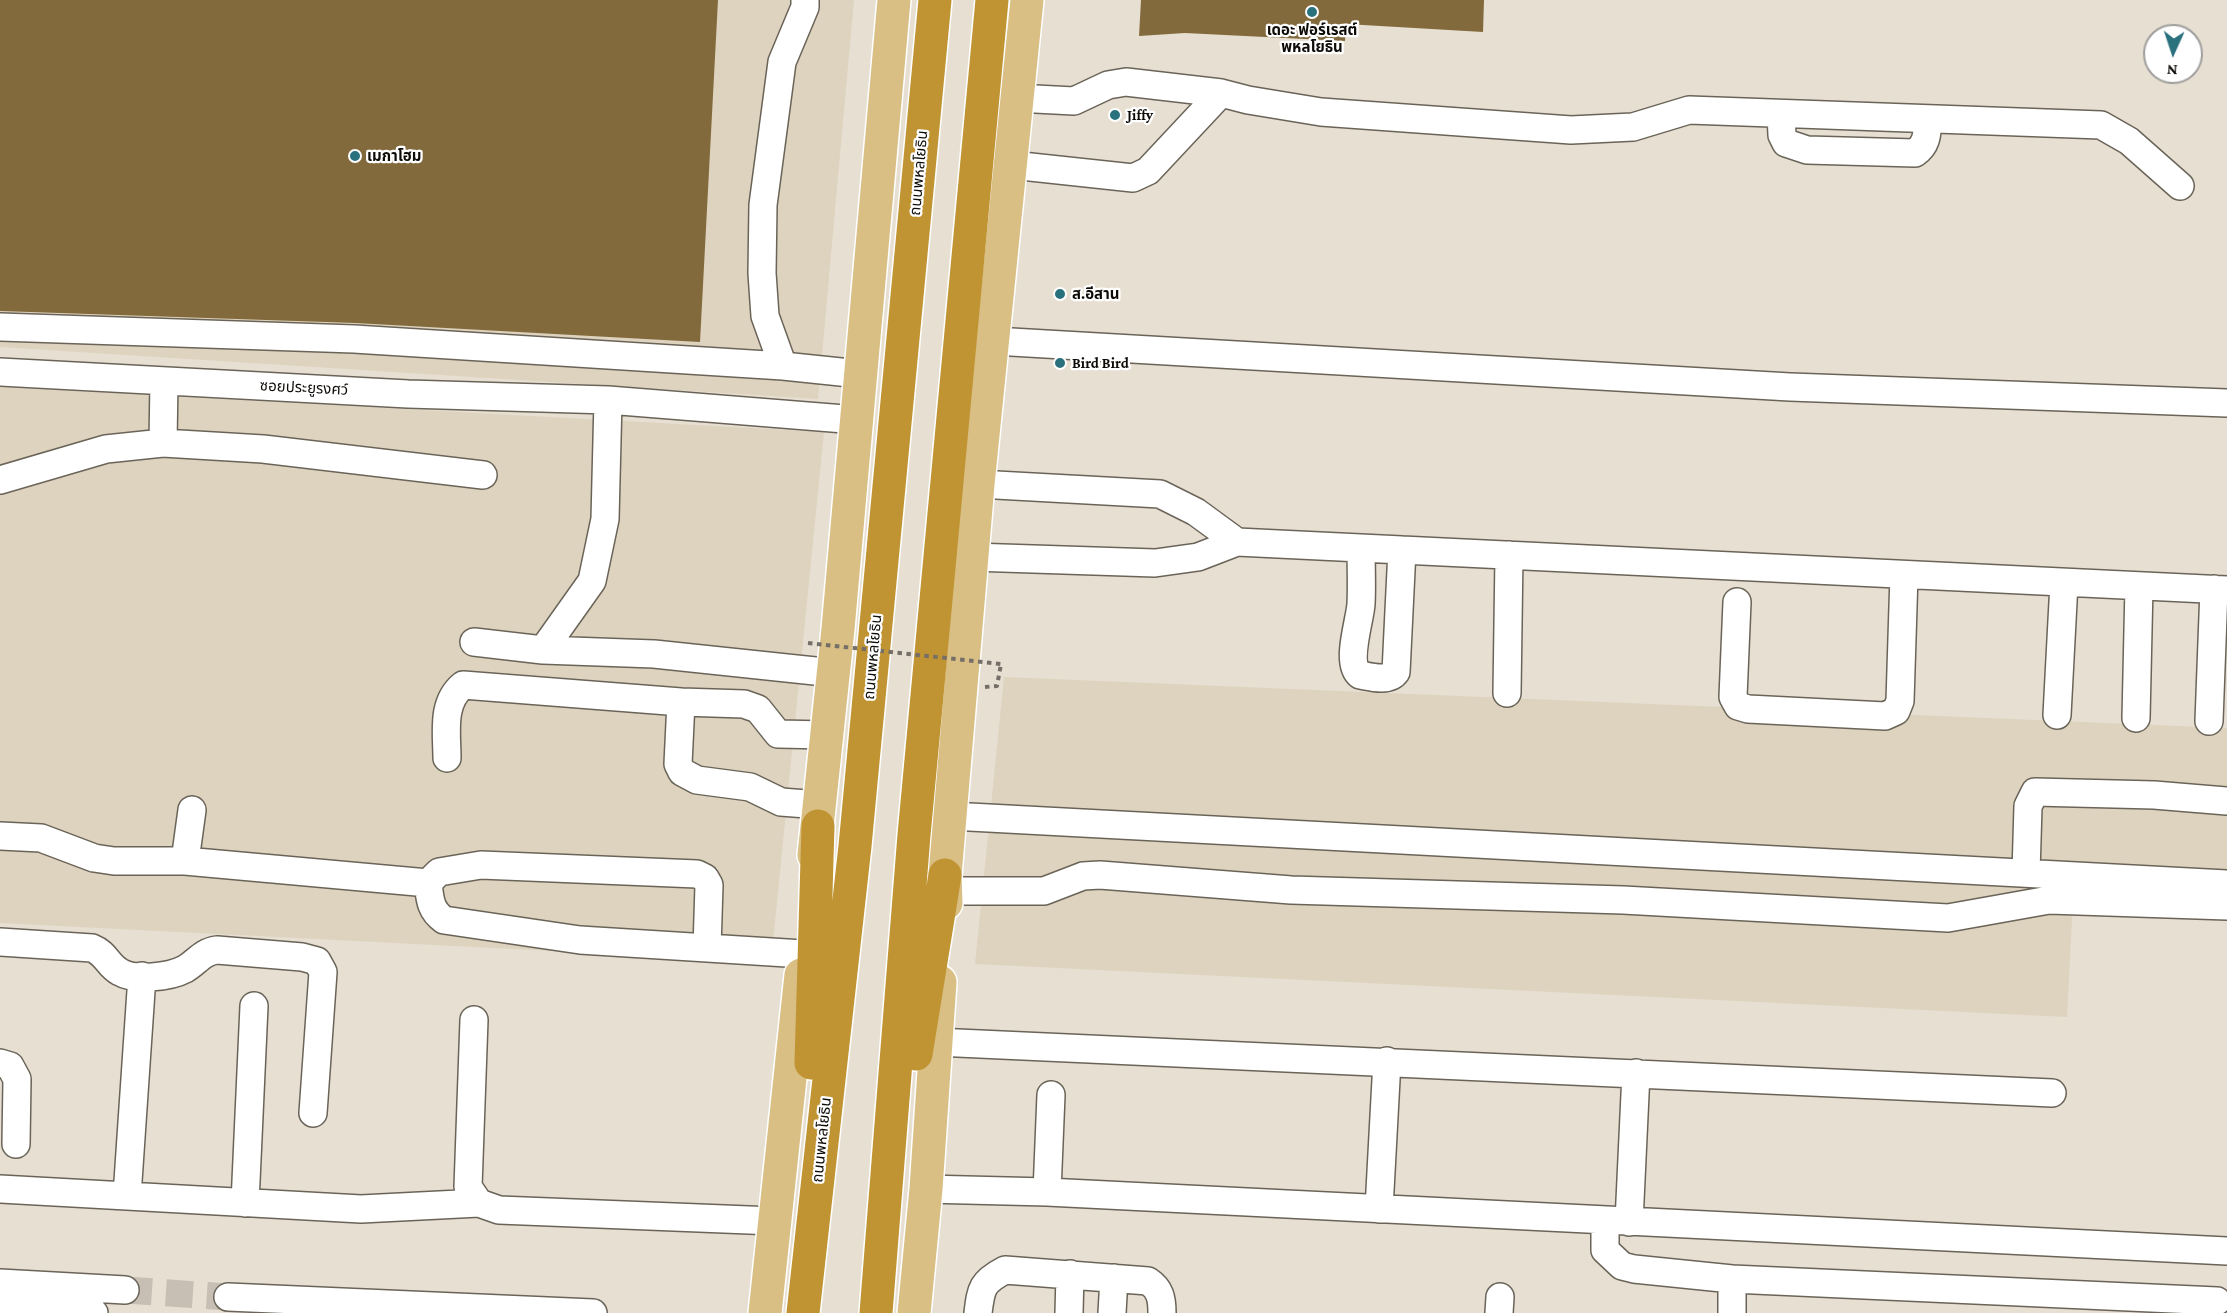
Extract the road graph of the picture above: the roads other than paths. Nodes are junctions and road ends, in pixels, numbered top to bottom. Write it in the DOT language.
graph roads {
  1 [pos="805,0"];
  2 [pos="894,0"];
  3 [pos="934,0"];
  4 [pos="992,0"];
  5 [pos="1027,0"];
  6 [pos="1221,93"];
  7 [pos="1016,98"];
  8 [pos="1012,165"];
  9 [pos="2180,186"];
  10 [pos="0,327"];
  11 [pos="993,341"];
  12 [pos="783,366"];
  13 [pos="0,372"];
  14 [pos="860,374"];
  15 [pos="164,381"];
  16 [pos="608,400"];
  17 [pos="2227,403"];
  18 [pos="857,420"];
  19 [pos="163,443"];
  20 [pos="483,475"];
  21 [pos="0,480"];
  22 [pos="978,484"];
  23 [pos="1237,542"];
  24 [pos="1361,548"];
  25 [pos="1402,550"];
  26 [pos="1509,555"];
  27 [pos="972,557"];
  28 [pos="1904,575"];
  29 [pos="2064,583"];
  30 [pos="2139,586"];
  31 [pos="2220,590"];
  32 [pos="1737,602"];
  33 [pos="474,642"];
  34 [pos="543,650"];
  35 [pos="834,674"];
  36 [pos="1507,693"];
  37 [pos="681,702"];
  38 [pos="2057,715"];
  39 [pos="2136,718"];
  40 [pos="2209,721"];
  41 [pos="827,735"];
  42 [pos="447,758"];
  43 [pos="2227,801"];
  44 [pos="192,810"];
  45 [pos="819,816"];
  46 [pos="951,816"];
  47 [pos="0,836"];
  48 [pos="185,861"];
  49 [pos="2026,873"];
  50 [pos="428,883"];
  51 [pos="946,883"];
  52 [pos="2227,884"];
  53 [pos="2227,906"];
  54 [pos="0,942"];
  55 [pos="707,948"];
  56 [pos="803,954"];
  57 [pos="142,976"];
  58 [pos="254,1006"];
  59 [pos="474,1020"];
  60 [pos="936,1042"];
  61 [pos="1387,1061"];
  62 [pos="0,1063"];
  63 [pos="1636,1073"];
  64 [pos="2052,1093"];
  65 [pos="1051,1095"];
  66 [pos="313,1113"];
  67 [pos="16,1144"];
  68 [pos="0,1189"];
  69 [pos="926,1189"];
  70 [pos="1047,1192"];
  71 [pos="127,1196"];
  72 [pos="245,1203"];
  73 [pos="478,1203"];
  74 [pos="1379,1209"];
  75 [pos="774,1221"];
  76 [pos="1617,1222"];
  77 [pos="2227,1251"];
  78 [pos="1071,1274"];
  79 [pos="1114,1278"];
  80 [pos="1732,1279"];
  81 [pos="0,1283"];
  82 [pos="125,1290"];
  83 [pos="228,1297"];
  84 [pos="804,1300"];
  85 [pos="878,1300"];
  86 [pos="2217,1300"];
  87 [pos="255,1306"];
  88 [pos="0,1308"];
  89 [pos="396,1308"];
  90 [pos="545,1311"];
  91 [pos="94,1313"];
  92 [pos="593,1313"];
  93 [pos="765,1313"];
  94 [pos="914,1313"];
  95 [pos="978,1313"];
  96 [pos="1069,1313"];
  97 [pos="1112,1313"];
  98 [pos="1162,1313"];
  99 [pos="1732,1313"];
  1 -- 12 [label="street"];
  2 -- 14 [label="main road"];
  3 -- 84 [label="highway, ถนนพหลโยธิน"];
  4 -- 85 [label="highway"];
  5 -- 7 [label="main road"];
  6 -- 7 [label="street"];
  6 -- 8 [label="street"];
  6 -- 9 [label="street"];
  7 -- 8 [label="main road"];
  8 -- 11 [label="main road"];
  10 -- 12 [label="street"];
  11 -- 17 [label="street"];
  11 -- 22 [label="main road"];
  12 -- 14 [label="street"];
  13 -- 15 [label="street, ซอยประยูรงศว์"];
  14 -- 18 [label="main road"];
  15 -- 16 [label="street, ซอยประยูรงศว์"];
  15 -- 19 [label="street"];
  16 -- 18 [label="street, ซอยประยูรงศว์"];
  16 -- 34 [label="street"];
  18 -- 35 [label="main road"];
  19 -- 20 [label="street"];
  19 -- 21 [label="street"];
  22 -- 23 [label="street"];
  22 -- 27 [label="main road"];
  23 -- 24 [label="street"];
  23 -- 27 [label="street"];
  24 -- 25 [label="street"];
  24 -- 25 [label="street"];
  25 -- 26 [label="street"];
  26 -- 28 [label="street"];
  26 -- 36 [label="street"];
  27 -- 46 [label="main road"];
  28 -- 29 [label="street"];
  28 -- 32 [label="street"];
  29 -- 30 [label="street"];
  29 -- 38 [label="street"];
  30 -- 31 [label="street"];
  30 -- 39 [label="street"];
  31 -- 40 [label="street"];
  33 -- 34 [label="street"];
  34 -- 35 [label="street"];
  35 -- 41 [label="main road"];
  37 -- 41 [label="street"];
  37 -- 42 [label="street"];
  37 -- 45 [label="street"];
  41 -- 45 [label="main road"];
  43 -- 49 [label="street"];
  44 -- 48 [label="street"];
  45 -- 56 [label="main road"];
  45 -- 84 [label="highway"];
  46 -- 49 [label="street"];
  46 -- 51 [label="main road"];
  47 -- 48 [label="street"];
  48 -- 50 [label="street"];
  49 -- 52 [label="street"];
  50 -- 55 [label="street"];
  50 -- 55 [label="street"];
  51 -- 53 [label="street"];
  51 -- 60 [label="main road"];
  51 -- 85 [label="highway"];
  54 -- 57 [label="street"];
  55 -- 56 [label="street"];
  56 -- 75 [label="main road"];
  57 -- 66 [label="street"];
  57 -- 71 [label="street"];
  58 -- 72 [label="street"];
  59 -- 73 [label="street"];
  60 -- 61 [label="street"];
  60 -- 69 [label="main road"];
  61 -- 63 [label="street"];
  61 -- 74 [label="street"];
  62 -- 67 [label="street"];
  63 -- 64 [label="street"];
  63 -- 76 [label="street"];
  65 -- 70 [label="street"];
  68 -- 71 [label="street"];
  69 -- 70 [label="street"];
  69 -- 94 [label="main road"];
  70 -- 74 [label="street"];
  71 -- 72 [label="street"];
  72 -- 73 [label="street"];
  73 -- 75 [label="street"];
  74 -- 76 [label="street"];
  75 -- 93 [label="main road"];
  76 -- 77 [label="street"];
  76 -- 80 [label="street"];
  78 -- 79 [label="street"];
  78 -- 95 [label="street"];
  78 -- 96 [label="street"];
  79 -- 97 [label="street"];
  79 -- 98 [label="street"];
  80 -- 86 [label="street"];
  80 -- 99 [label="street"];
  81 -- 82 [label="street"];
  83 -- 87 [label="street"];
  87 -- 89 [label="street"];
  88 -- 91 [label="street"];
  89 -- 90 [label="street"];
  90 -- 92 [label="street"];
}
